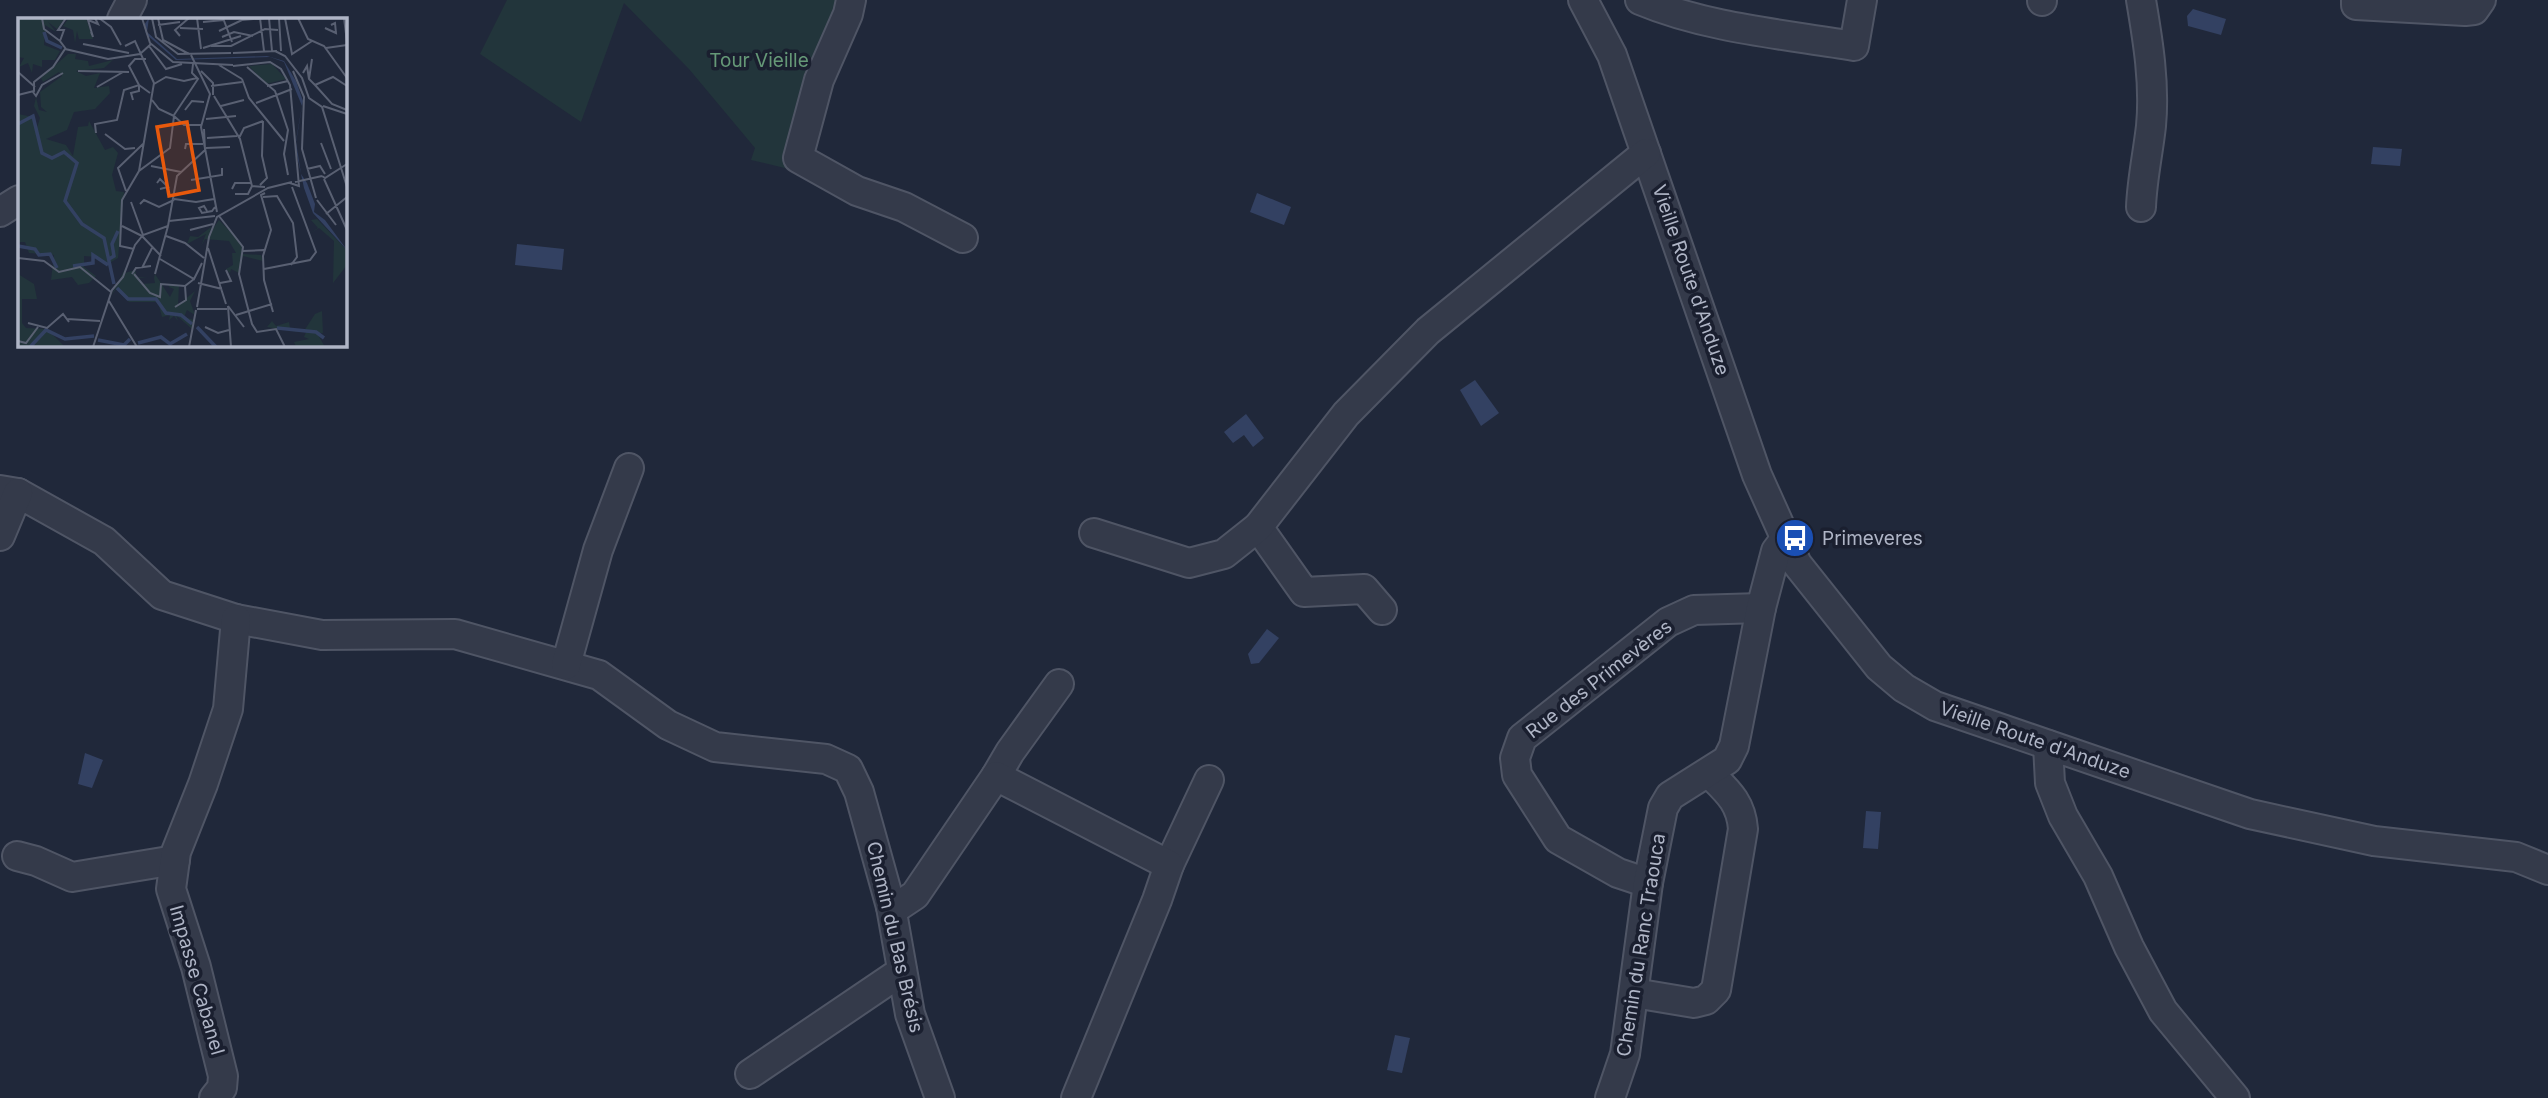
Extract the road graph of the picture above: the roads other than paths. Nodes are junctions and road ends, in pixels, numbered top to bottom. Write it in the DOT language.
graph roads {
  1 [pos="110,0"];
  2 [pos="132,0"];
  3 [pos="851,0"];
  4 [pos="1583,0"];
  5 [pos="1640,0"];
  6 [pos="1862,0"];
  7 [pos="2141,0"];
  8 [pos="2356,0"];
  9 [pos="2481,0"];
  10 [pos="109,18"];
  11 [pos="123,18"];
  12 [pos="1646,153"];
  13 [pos="18,201"];
  14 [pos="2141,207"];
  15 [pos="0,212"];
  16 [pos="963,238"];
  17 [pos="629,468"];
  18 [pos="9,492"];
  19 [pos="1258,527"];
  20 [pos="1094,533"];
  21 [pos="0,536"];
  22 [pos="1785,539"];
  23 [pos="1761,608"];
  24 [pos="1382,610"];
  25 [pos="236,619"];
  26 [pos="566,665"];
  27 [pos="1059,684"];
  28 [pos="2048,745"];
  29 [pos="1709,773"];
  30 [pos="996,776"];
  31 [pos="1209,780"];
  32 [pos="17,856"];
  33 [pos="175,860"];
  34 [pos="1169,864"];
  35 [pos="2548,870"];
  36 [pos="1648,883"];
  37 [pos="891,908"];
  38 [pos="902,971"];
  39 [pos="1634,993"];
  40 [pos="750,1074"];
  41 [pos="214,1098"];
  42 [pos="940,1098"];
  43 [pos="1076,1098"];
  44 [pos="1610,1098"];
  45 [pos="2235,1098"];
  1 -- 10 [label="street"];
  2 -- 11 [label="street"];
  3 -- 16 [label="street"];
  4 -- 12 [label="street, Vieille Route d'Anduze"];
  5 -- 6 [label="street"];
  7 -- 14 [label="street"];
  8 -- 9 [label="street"];
  12 -- 19 [label="street"];
  12 -- 22 [label="street, Vieille Route d'Anduze"];
  13 -- 15 [label="street"];
  17 -- 26 [label="street"];
  18 -- 21 [label="street"];
  18 -- 25 [label="street, Chemin du Bas Brésis"];
  19 -- 20 [label="street"];
  19 -- 24 [label="street"];
  22 -- 23 [label="street, Chemin du Ranc Traouca"];
  22 -- 28 [label="street, Vieille Route d'Anduze"];
  23 -- 29 [label="street, Chemin du Ranc Traouca"];
  23 -- 36 [label="street, Rue des Primevères"];
  25 -- 26 [label="street, Chemin du Bas Brésis"];
  25 -- 33 [label="street, Impasse Cabanel"];
  26 -- 37 [label="street, Chemin du Bas Brésis"];
  27 -- 30 [label="street"];
  28 -- 35 [label="street, Vieille Route d'Anduze"];
  28 -- 45 [label="street"];
  29 -- 36 [label="street, Chemin du Ranc Traouca"];
  29 -- 39 [label="street"];
  30 -- 34 [label="street"];
  30 -- 37 [label="street"];
  31 -- 34 [label="street"];
  32 -- 33 [label="street"];
  33 -- 41 [label="street, Impasse Cabanel"];
  34 -- 43 [label="street"];
  36 -- 39 [label="street, Chemin du Ranc Traouca"];
  37 -- 38 [label="street, Chemin du Bas Brésis"];
  38 -- 40 [label="street"];
  38 -- 42 [label="street, Chemin du Bas Brésis"];
  39 -- 44 [label="street, Chemin du Ranc Traouca"];
}
